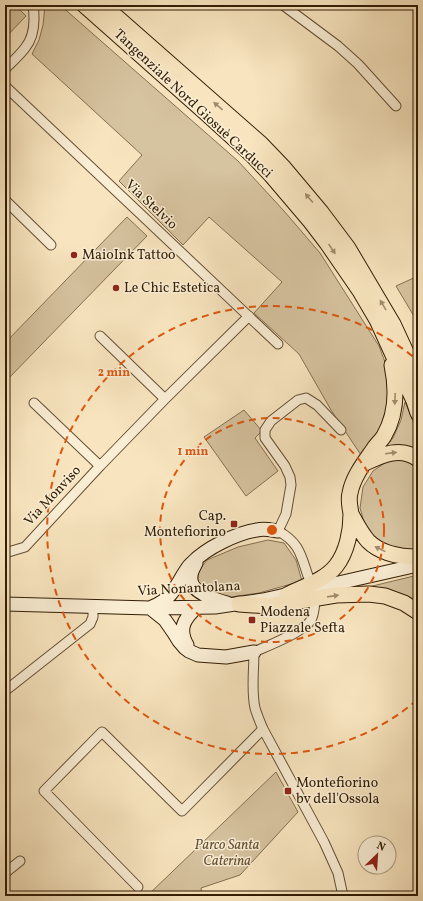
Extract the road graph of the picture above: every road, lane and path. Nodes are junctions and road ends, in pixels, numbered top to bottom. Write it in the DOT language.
graph roads {
  1 [pos="33,5"];
  2 [pos="84,5"];
  3 [pos="103,5"];
  4 [pos="283,5"];
  5 [pos="5,69"];
  6 [pos="5,86"];
  7 [pos="396,106"];
  8 [pos="5,200"];
  9 [pos="51,244"];
  10 [pos="249,316"];
  11 [pos="393,324"];
  12 [pos="100,336"];
  13 [pos="278,344"];
  14 [pos="389,346"];
  15 [pos="418,361"];
  16 [pos="418,378"];
  17 [pos="165,399"];
  18 [pos="34,403"];
  19 [pos="418,413"];
  20 [pos="341,430"];
  21 [pos="418,459"];
  22 [pos="364,463"];
  23 [pos="100,466"];
  24 [pos="351,514"];
  25 [pos="278,531"];
  26 [pos="5,553"];
  27 [pos="418,557"];
  28 [pos="198,558"];
  29 [pos="418,565"];
  30 [pos="308,576"];
  31 [pos="287,595"];
  32 [pos="315,602"];
  33 [pos="5,604"];
  34 [pos="236,604"];
  35 [pos="93,607"];
  36 [pos="150,608"];
  37 [pos="196,608"];
  38 [pos="418,612"];
  39 [pos="254,652"];
  40 [pos="193,653"];
  41 [pos="5,691"];
  42 [pos="263,729"];
  43 [pos="20,861"];
  44 [pos="5,873"];
  45 [pos="138,887"];
  46 [pos="342,896"];
  1 -- 5 [label="street"];
  2 -- 14 [label="highway, Tangenziale Nord Giosuè Carducci, one-way"];
  11 -- 3 [label="highway, Tangenziale Nord Giosuè Carducci, one-way"];
  4 -- 7 [label="street"];
  6 -- 10 [label="street, Via Stelvio"];
  8 -- 9 [label="street"];
  10 -- 13 [label="street, Via Stelvio"];
  10 -- 17 [label="street, Via Monviso"];
  11 -- 15 [label="highway"];
  11 -- 16 [label="highway, Tangenziale Nord Giosuè Carducci"];
  12 -- 17 [label="street"];
  14 -- 19 [label="highway, Tangenziale Nord Giosuè Carducci"];
  14 -- 22 [label="highway, one-way"];
  17 -- 23 [label="street, Via Monviso"];
  18 -- 23 [label="street, Via Monviso"];
  20 -- 25 [label="street"];
  22 -- 21 [label="highway, one-way"];
  22 -- 24 [label="highway"];
  23 -- 26 [label="street, Via Monviso"];
  27 -- 24 [label="highway, one-way"];
  24 -- 31 [label="highway"];
  25 -- 28 [label="main road"];
  25 -- 30 [label="street"];
  28 -- 34 [label="main road"];
  28 -- 36 [label="main road"];
  29 -- 31 [label="main road, Via Nonantolana"];
  31 -- 34 [label="main road, Via Nonantolana"];
  32 -- 39 [label="street"];
  33 -- 35 [label="main road, Via Nonantolana"];
  34 -- 37 [label="main road, Via Nonantolana"];
  34 -- 38 [label="highway, one-way"];
  35 -- 36 [label="main road, Via Nonantolana"];
  35 -- 41 [label="street"];
  36 -- 37 [label="main road, Via Nonantolana"];
  36 -- 40 [label="main road"];
  37 -- 40 [label="main road"];
  39 -- 40 [label="main road"];
  39 -- 42 [label="street"];
  42 -- 45 [label="street"];
  42 -- 46 [label="street"];
  43 -- 44 [label="street"];
}
